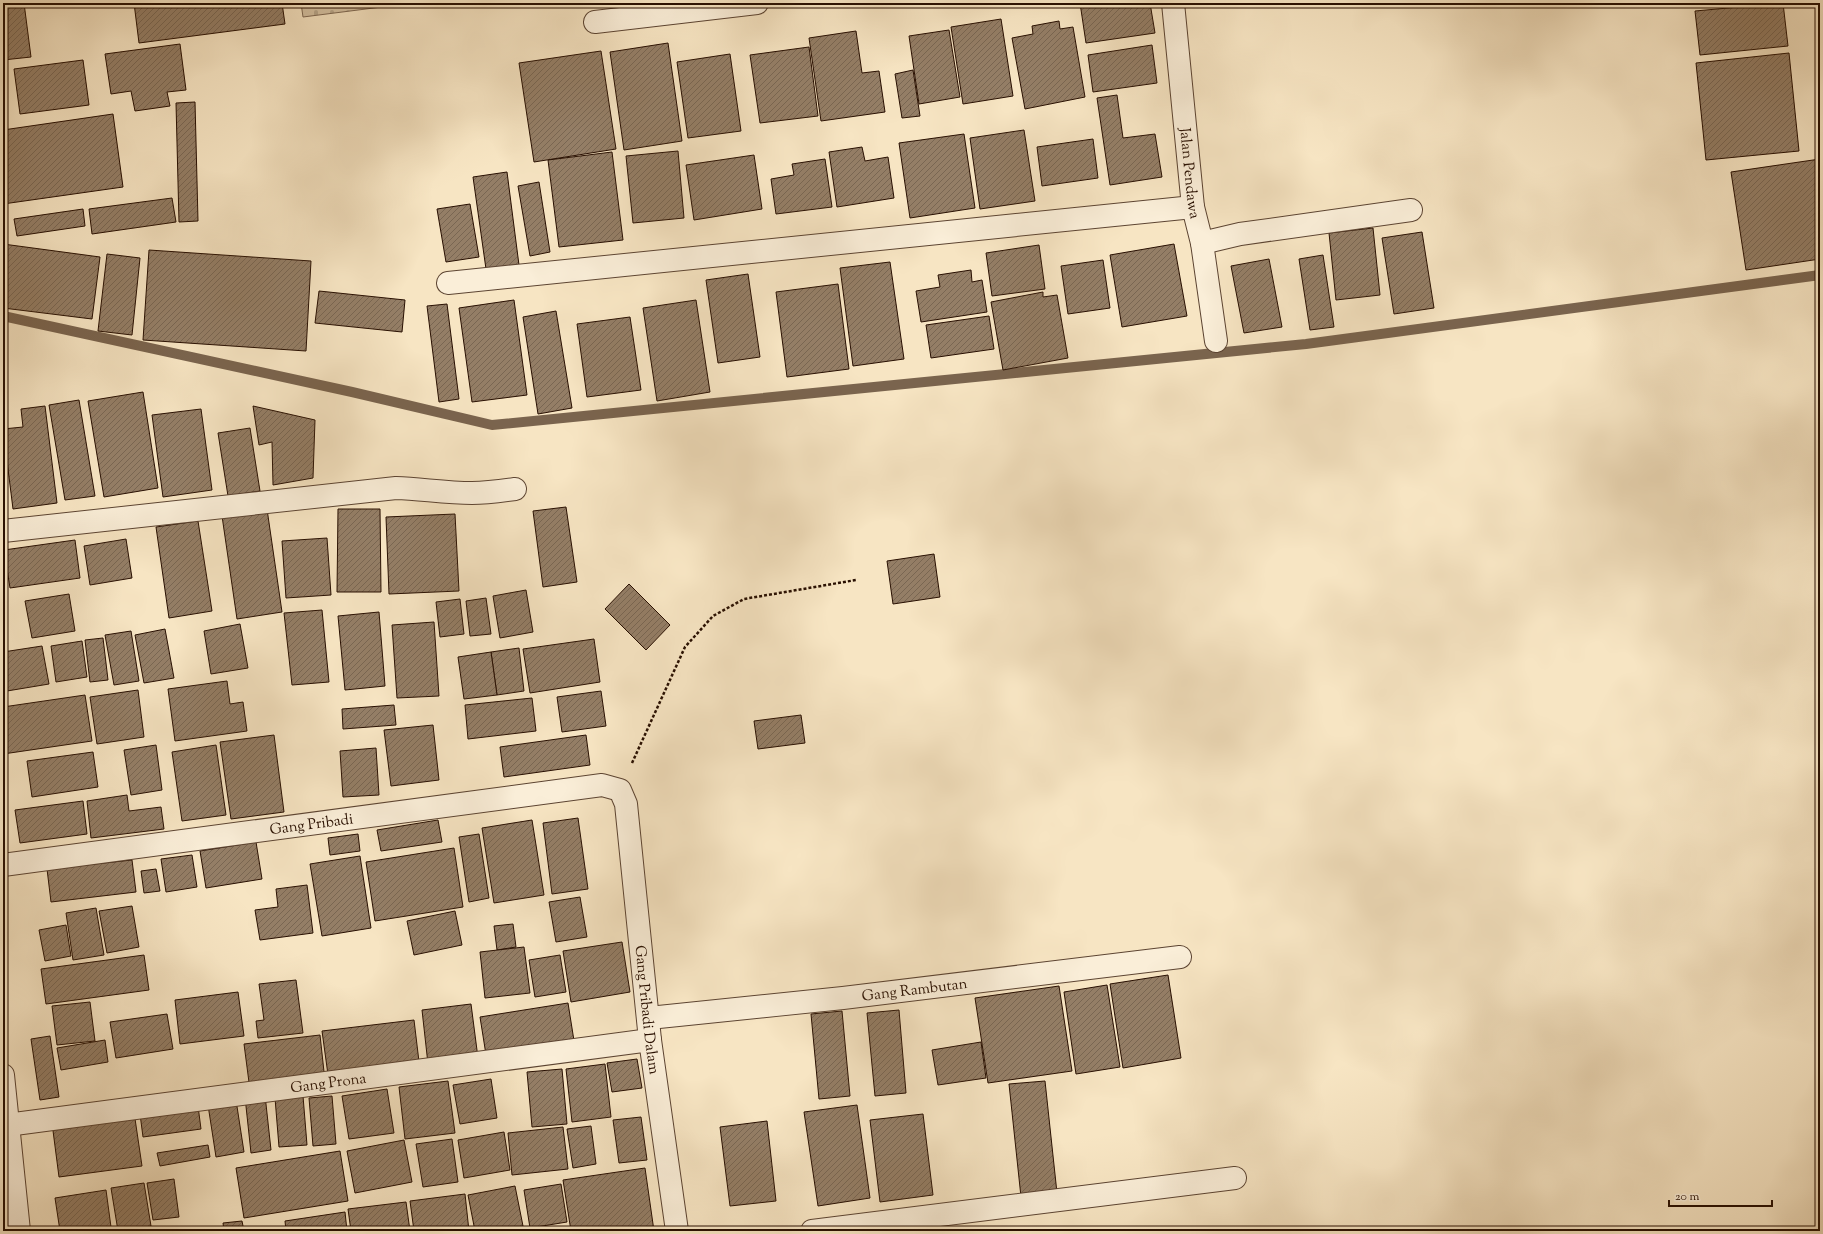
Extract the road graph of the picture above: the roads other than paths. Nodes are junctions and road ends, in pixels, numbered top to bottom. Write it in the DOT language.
graph roads {
  1 [pos="757,3"];
  2 [pos="1172,3"];
  3 [pos="595,22"];
  4 [pos="1193,207"];
  5 [pos="1411,210"];
  6 [pos="1202,243"];
  7 [pos="448,283"];
  8 [pos="1216,341"];
  9 [pos="515,489"];
  10 [pos="3,531"];
  11 [pos="620,790"];
  12 [pos="3,865"];
  13 [pos="1180,957"];
  14 [pos="649,1018"];
  15 [pos="650,1040"];
  16 [pos="3,1075"];
  17 [pos="7,1125"];
  18 [pos="1235,1178"];
  19 [pos="13,1225"];
  20 [pos="677,1231"];
  21 [pos="812,1231"];
  1 -- 3 [label="street"];
  2 -- 4 [label="street, Jalan Pendawa"];
  4 -- 6 [label="street, Jalan Pendawa"];
  4 -- 7 [label="street"];
  5 -- 6 [label="street"];
  6 -- 8 [label="street, Jalan Pendawa"];
  9 -- 10 [label="street"];
  11 -- 12 [label="street, Gang Pribadi"];
  11 -- 14 [label="street, Gang Pribadi Dalam"];
  13 -- 14 [label="street, Gang Rambutan"];
  14 -- 15 [label="street, Gang Pribadi Dalam"];
  15 -- 17 [label="street, Gang Prona"];
  15 -- 20 [label="street, Gang Pribadi Dalam"];
  16 -- 17 [label="street"];
  17 -- 19 [label="street"];
  18 -- 21 [label="street"];
}
